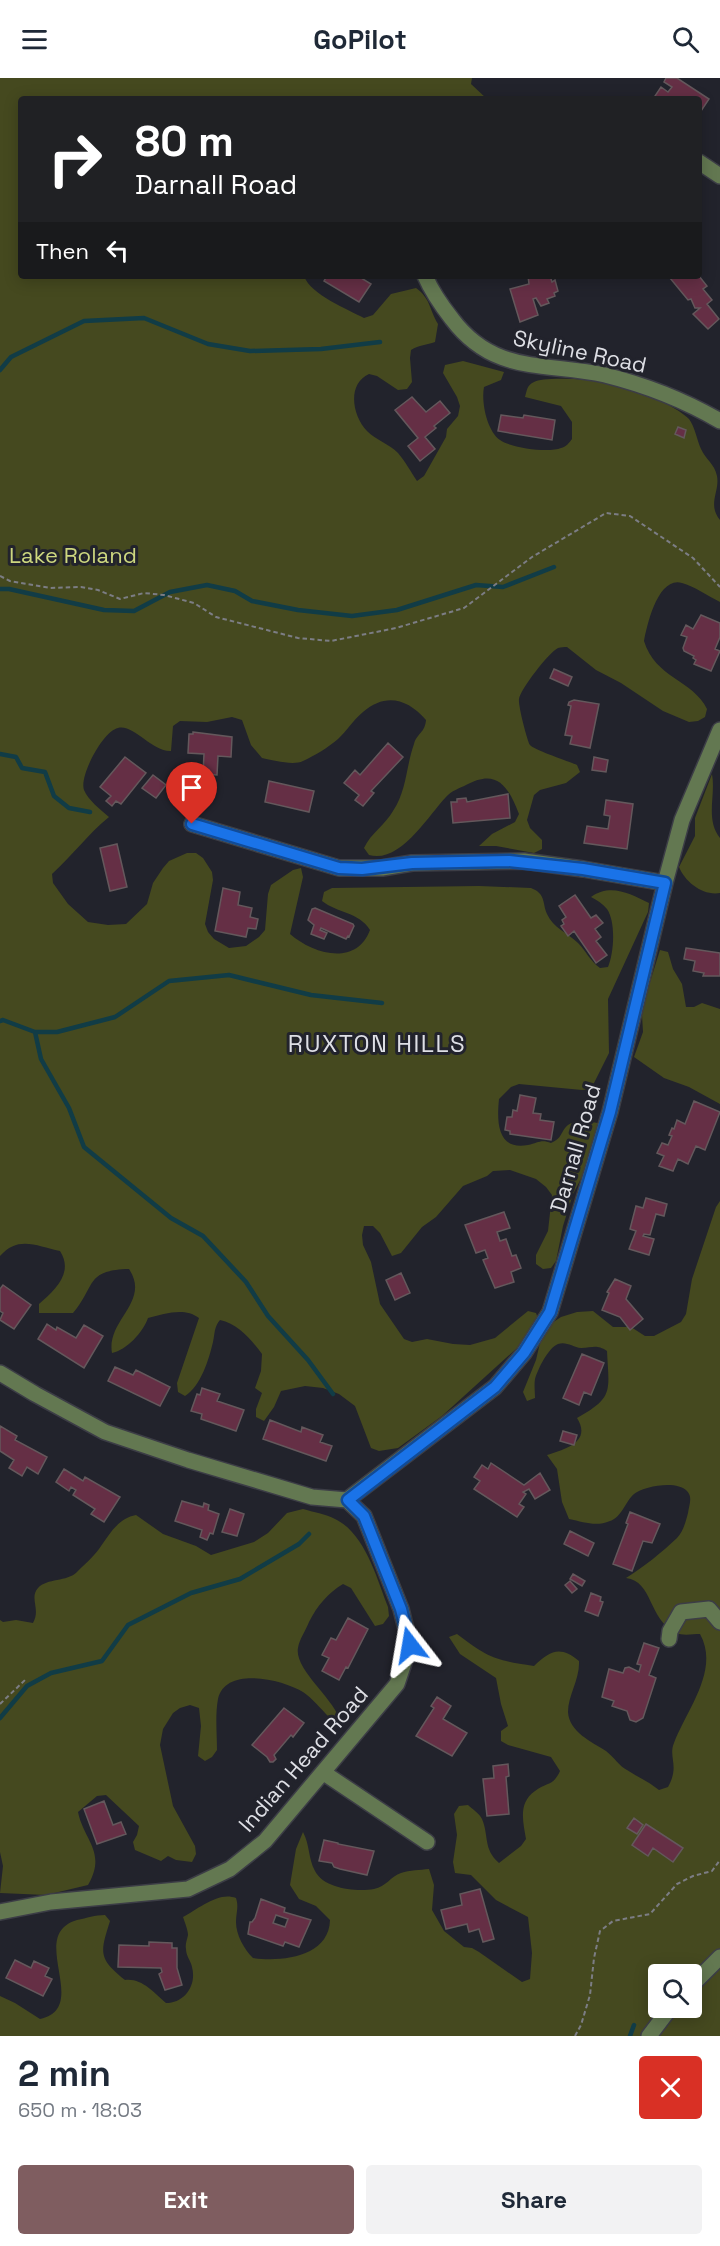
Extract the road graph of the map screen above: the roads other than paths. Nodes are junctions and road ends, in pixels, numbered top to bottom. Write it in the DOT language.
graph roads {
  1 [pos="702,164"];
  2 [pos="720,176"];
  3 [pos="426,279"];
  4 [pos="720,421"];
  5 [pos="720,730"];
  6 [pos="192,824"];
  7 [pos="665,883"];
  8 [pos="0,1373"];
  9 [pos="348,1500"];
  10 [pos="720,1622"];
  11 [pos="669,1639"];
  12 [pos="324,1773"];
  13 [pos="427,1842"];
  14 [pos="0,1912"];
  15 [pos="720,1957"];
  16 [pos="702,1975"];
  17 [pos="663,2018"];
  18 [pos="649,2036"];
  1 -- 2 [label="street"];
  3 -- 4 [label="street, Skyline Road"];
  5 -- 7 [label="street, Darnall Road"];
  6 -- 7 [label="street"];
  7 -- 9 [label="street, Darnall Road"];
  8 -- 9 [label="street"];
  9 -- 12 [label="street, Indian Head Road"];
  10 -- 11 [label="street"];
  12 -- 13 [label="street"];
  12 -- 14 [label="street, Indian Head Road"];
  15 -- 16 [label="street"];
  17 -- 18 [label="street"];
}
